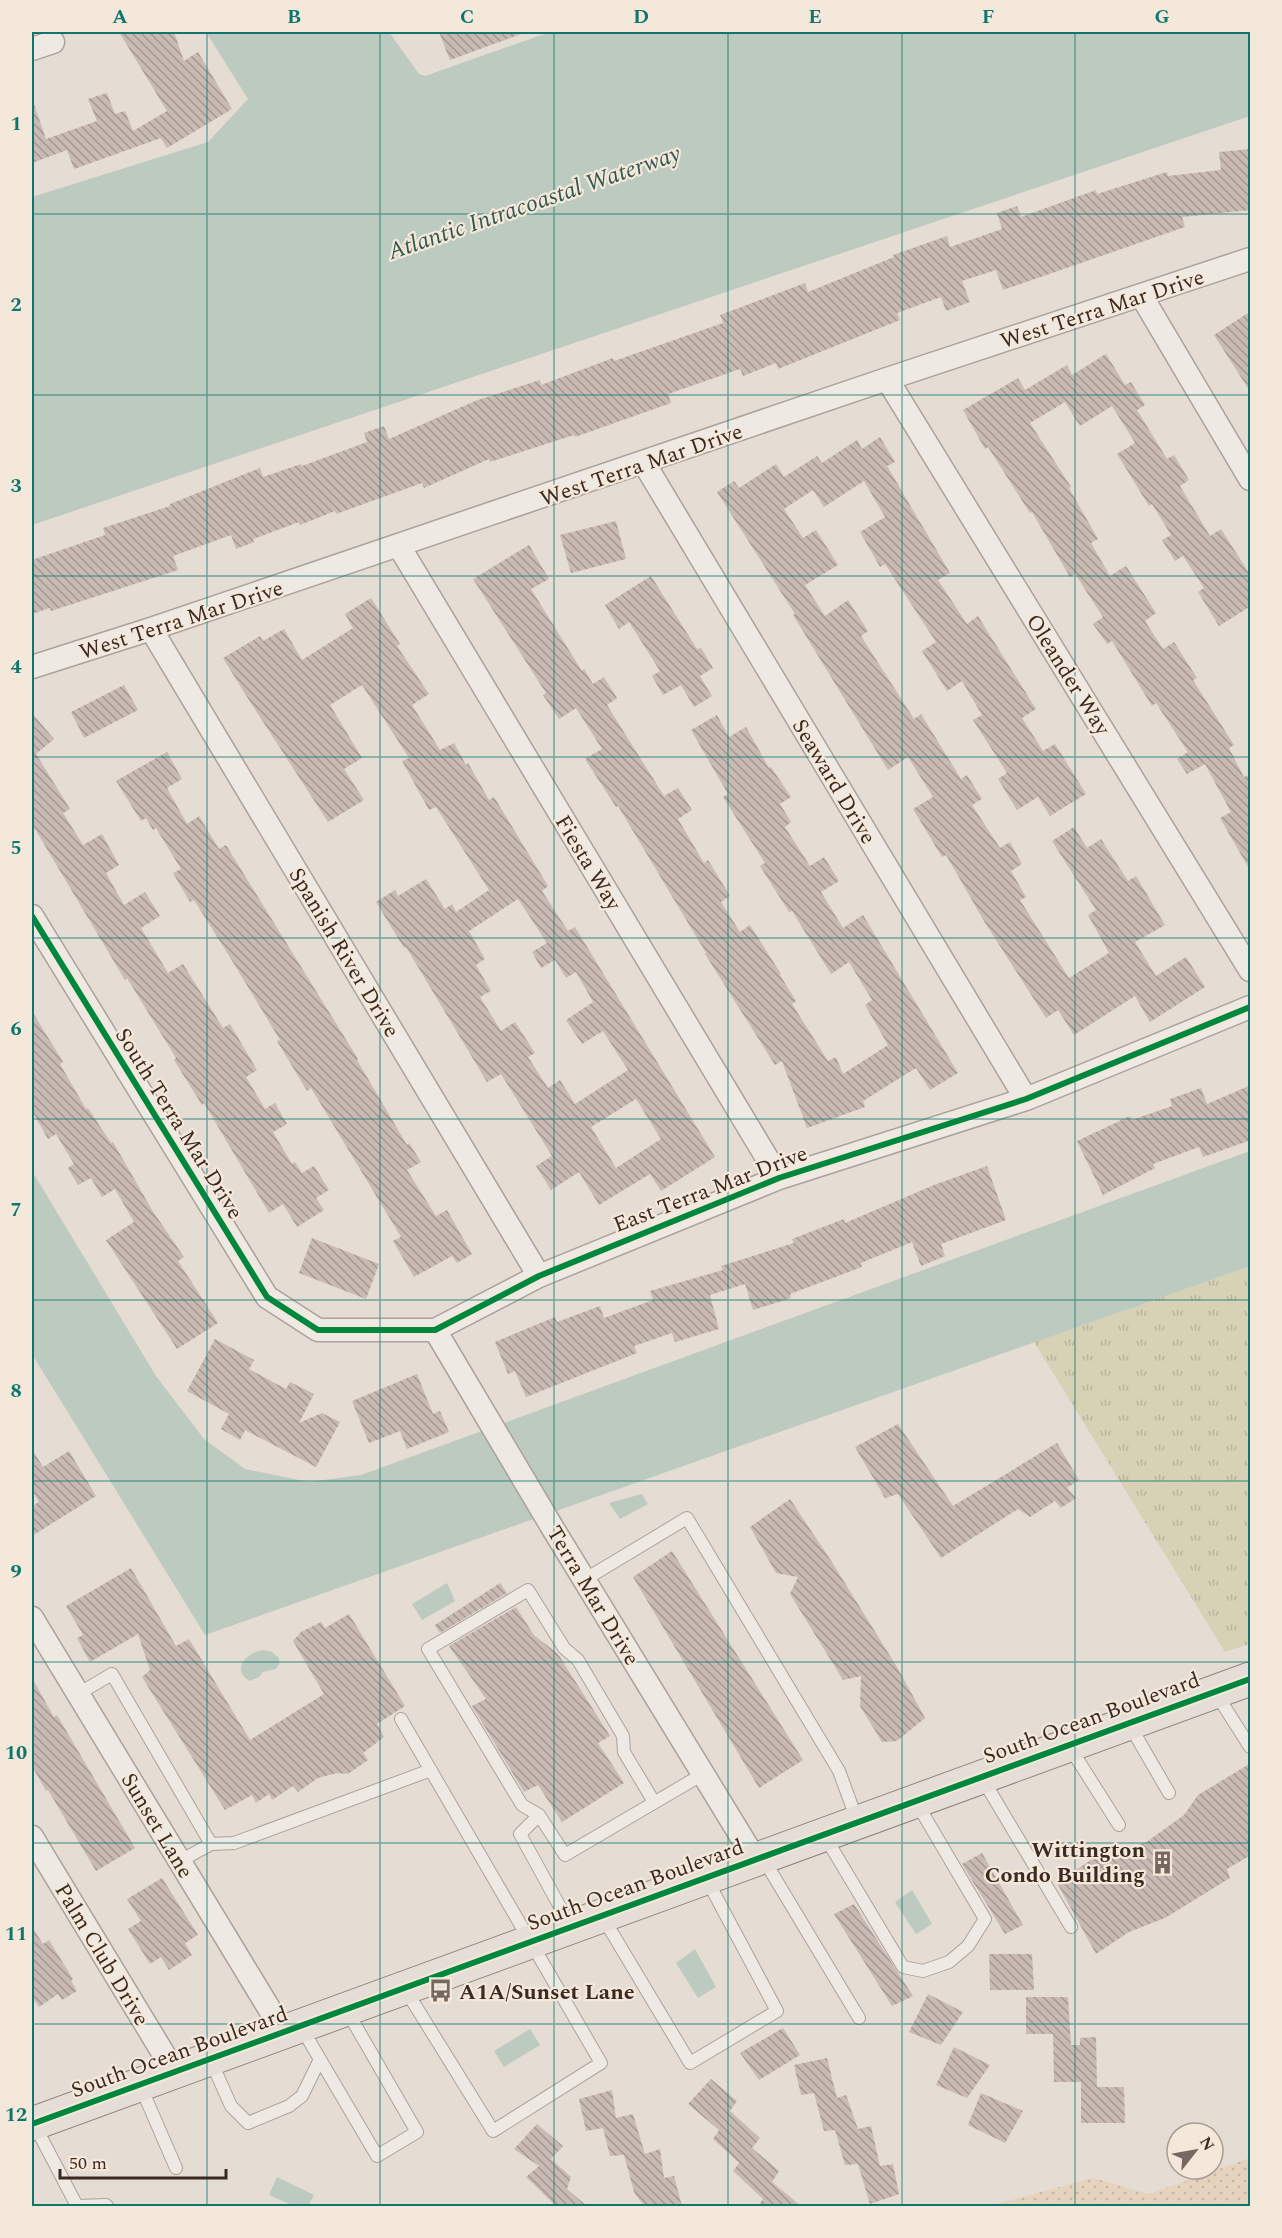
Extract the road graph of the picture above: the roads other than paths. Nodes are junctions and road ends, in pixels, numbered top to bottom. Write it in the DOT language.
graph roads {
  1 [pos="53,42"];
  2 [pos="32,49"];
  3 [pos="1251,259"];
  4 [pos="1141,295"];
  5 [pos="887,379"];
  6 [pos="644,463"];
  7 [pos="1251,479"];
  8 [pos="399,546"];
  9 [pos="151,629"];
  10 [pos="32,667"];
  11 [pos="32,916"];
  12 [pos="1251,970"];
  13 [pos="1251,1007"];
  14 [pos="1026,1099"];
  15 [pos="779,1178"];
  16 [pos="539,1276"];
  17 [pos="318,1330"];
  18 [pos="435,1330"];
  19 [pos="584,1580"];
  20 [pos="32,1618"];
  21 [pos="1251,1678"];
  22 [pos="1215,1691"];
  23 [pos="78,1694"];
  24 [pos="401,1719"];
  25 [pos="1128,1723"];
  26 [pos="1069,1745"];
  27 [pos="1251,1747"];
  28 [pos="431,1770"];
  29 [pos="703,1774"];
  30 [pos="981,1777"];
  31 [pos="1170,1793"];
  32 [pos="915,1800"];
  33 [pos="654,1802"];
  34 [pos="539,1815"];
  35 [pos="857,1821"];
  36 [pos="1119,1825"];
  37 [pos="824,1834"];
  38 [pos="32,1838"];
  39 [pos="211,1844"];
  40 [pos="758,1857"];
  41 [pos="180,1862"];
  42 [pos="705,1877"];
  43 [pos="601,1915"];
  44 [pos="571,1927"];
  45 [pos="1071,1927"];
  46 [pos="531,1942"];
  47 [pos="405,1988"];
  48 [pos="346,2010"];
  49 [pos="859,2018"];
  50 [pos="292,2030"];
  51 [pos="210,2059"];
  52 [pos="320,2059"];
  53 [pos="174,2072"];
  54 [pos="139,2084"];
  55 [pos="32,2123"];
  56 [pos="176,2168"];
  57 [pos="77,2206"];
  58 [pos="107,2206"];
  1 -- 2 [label="street"];
  3 -- 4 [label="street, West Terra Mar Drive"];
  4 -- 5 [label="street, West Terra Mar Drive"];
  4 -- 7 [label="street"];
  5 -- 6 [label="street, West Terra Mar Drive"];
  5 -- 12 [label="street, Oleander Way"];
  6 -- 8 [label="street, West Terra Mar Drive"];
  6 -- 14 [label="street, Seaward Drive"];
  8 -- 9 [label="street, West Terra Mar Drive"];
  8 -- 15 [label="street, Fiesta Way"];
  9 -- 10 [label="street, West Terra Mar Drive"];
  9 -- 16 [label="street, Spanish River Drive"];
  11 -- 17 [label="street, South Terra Mar Drive"];
  13 -- 14 [label="street, East Terra Mar Drive"];
  14 -- 15 [label="street, East Terra Mar Drive"];
  15 -- 16 [label="street, East Terra Mar Drive"];
  16 -- 18 [label="street, East Terra Mar Drive"];
  17 -- 18 [label="street, East Terra Mar Drive"];
  18 -- 19 [label="street, Terra Mar Drive"];
  19 -- 29 [label="street, Terra Mar Drive"];
  19 -- 35 [label="lane"];
  20 -- 23 [label="street, Sunset Lane"];
  21 -- 22 [label="main road, South Ocean Boulevard"];
  22 -- 25 [label="main road, South Ocean Boulevard"];
  22 -- 27 [label="lane"];
  23 -- 39 [label="lane"];
  23 -- 41 [label="street, Sunset Lane"];
  24 -- 28 [label="lane"];
  25 -- 26 [label="main road, South Ocean Boulevard"];
  25 -- 31 [label="lane"];
  26 -- 30 [label="main road, South Ocean Boulevard"];
  26 -- 36 [label="lane"];
  28 -- 39 [label="lane"];
  28 -- 46 [label="lane"];
  29 -- 33 [label="lane"];
  29 -- 40 [label="street, Terra Mar Drive"];
  30 -- 32 [label="main road, South Ocean Boulevard"];
  30 -- 45 [label="lane"];
  32 -- 35 [label="main road, South Ocean Boulevard"];
  32 -- 37 [label="lane"];
  33 -- 34 [label="lane"];
  33 -- 34 [label="lane"];
  34 -- 44 [label="lane"];
  35 -- 37 [label="main road, South Ocean Boulevard"];
  37 -- 40 [label="main road, South Ocean Boulevard"];
  38 -- 53 [label="street, Palm Club Drive"];
  39 -- 41 [label="lane"];
  40 -- 42 [label="main road, South Ocean Boulevard"];
  40 -- 49 [label="lane"];
  41 -- 50 [label="street, Sunset Lane"];
  42 -- 43 [label="main road, South Ocean Boulevard"];
  42 -- 43 [label="lane"];
  43 -- 44 [label="main road, South Ocean Boulevard"];
  44 -- 46 [label="main road, South Ocean Boulevard"];
  46 -- 47 [label="main road, South Ocean Boulevard"];
  46 -- 47 [label="lane"];
  47 -- 48 [label="main road, South Ocean Boulevard"];
  48 -- 50 [label="main road, South Ocean Boulevard"];
  48 -- 52 [label="lane"];
  50 -- 51 [label="main road, South Ocean Boulevard"];
  50 -- 52 [label="lane"];
  51 -- 52 [label="lane"];
  51 -- 53 [label="main road, South Ocean Boulevard"];
  53 -- 54 [label="main road, South Ocean Boulevard"];
  54 -- 55 [label="main road, South Ocean Boulevard"];
  54 -- 56 [label="lane"];
  55 -- 57 [label="lane"];
  57 -- 58 [label="lane"];
}
